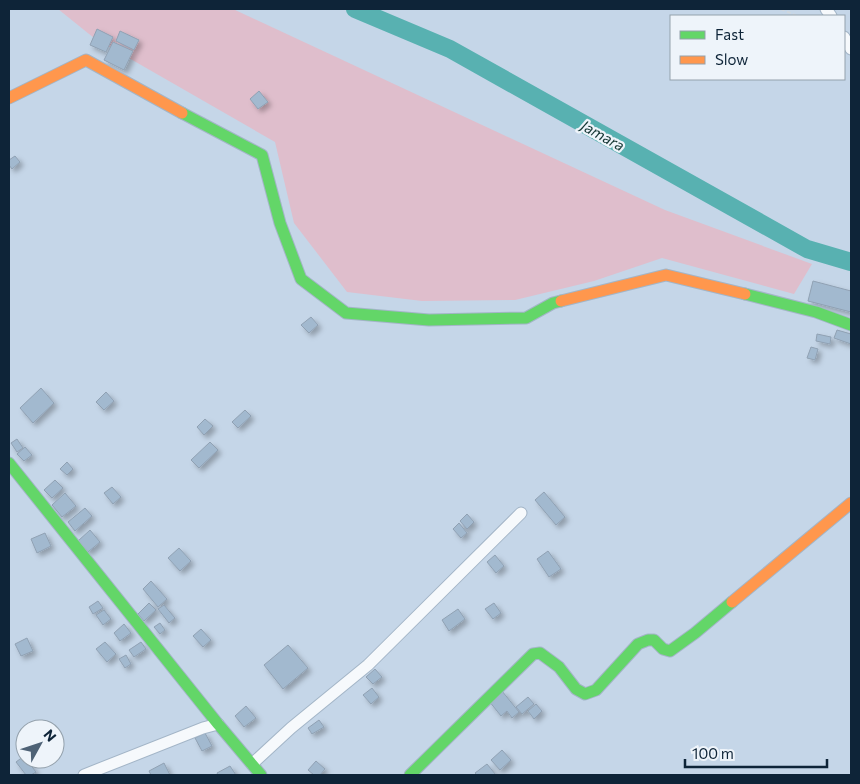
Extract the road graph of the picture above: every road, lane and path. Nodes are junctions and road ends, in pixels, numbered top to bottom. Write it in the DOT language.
graph roads {
  1 [pos="780,9"];
  2 [pos="795,15"];
  3 [pos="845,39"];
  4 [pos="851,50"];
  5 [pos="9,98"];
  6 [pos="851,325"];
  7 [pos="9,463"];
  8 [pos="851,503"];
  9 [pos="521,513"];
  10 [pos="218,724"];
  11 [pos="252,764"];
  12 [pos="84,775"];
  13 [pos="261,775"];
  14 [pos="410,775"];
  1 -- 2 [label="path"];
  3 -- 4 [label="street"];
  5 -- 6 [label="street"];
  7 -- 10 [label="street"];
  8 -- 14 [label="street"];
  9 -- 11 [label="street"];
  10 -- 11 [label="street"];
  10 -- 12 [label="street"];
  11 -- 13 [label="street"];
}
